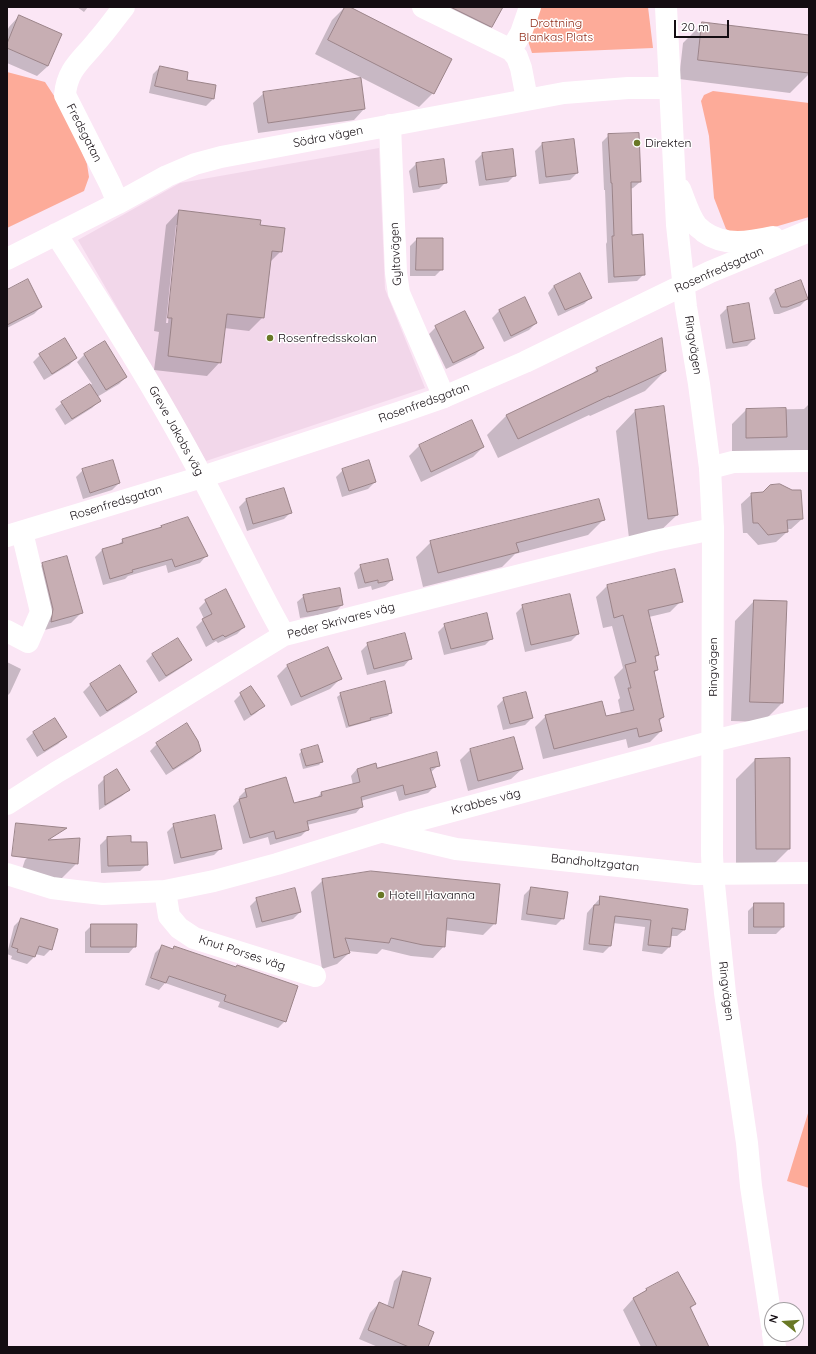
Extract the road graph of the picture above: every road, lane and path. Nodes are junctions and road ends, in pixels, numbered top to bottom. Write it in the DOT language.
graph roads {
  1 [pos="124,7"];
  2 [pos="423,7"];
  3 [pos="530,7"];
  4 [pos="666,7"];
  5 [pos="511,50"];
  6 [pos="670,88"];
  7 [pos="527,99"];
  8 [pos="390,125"];
  9 [pos="674,174"];
  10 [pos="118,203"];
  11 [pos="809,227"];
  12 [pos="809,230"];
  13 [pos="56,234"];
  14 [pos="7,259"];
  15 [pos="684,285"];
  16 [pos="444,397"];
  17 [pos="809,461"];
  18 [pos="710,468"];
  19 [pos="202,477"];
  20 [pos="712,529"];
  21 [pos="14,534"];
  22 [pos="7,631"];
  23 [pos="284,635"];
  24 [pos="809,718"];
  25 [pos="713,741"];
  26 [pos="7,804"];
  27 [pos="383,832"];
  28 [pos="809,873"];
  29 [pos="7,874"];
  30 [pos="713,874"];
  31 [pos="165,891"];
  32 [pos="315,976"];
  33 [pos="768,1302"];
  1 -- 10 [label="street, Fredsgatan"];
  2 -- 5 [label="street"];
  3 -- 5 [label="street"];
  4 -- 6 [label="street, Ringvägen"];
  5 -- 7 [label="street"];
  6 -- 7 [label="street, Södra vägen"];
  6 -- 9 [label="street, Ringvägen"];
  7 -- 8 [label="street, Södra vägen"];
  8 -- 10 [label="street, Södra vägen"];
  8 -- 16 [label="street, Gyltavägen"];
  9 -- 11 [label="street, Rosenfredsgatan"];
  9 -- 15 [label="street, Ringvägen"];
  10 -- 13 [label="street, Södra vägen"];
  12 -- 15 [label="street, Rosenfredsgatan"];
  13 -- 14 [label="street, Södra vägen"];
  13 -- 19 [label="street, Greve Jakobs väg"];
  15 -- 16 [label="street, Rosenfredsgatan"];
  15 -- 18 [label="street, Ringvägen"];
  16 -- 19 [label="street, Rosenfredsgatan"];
  17 -- 18 [label="street"];
  18 -- 20 [label="street, Ringvägen"];
  19 -- 21 [label="street, Rosenfredsgatan"];
  19 -- 23 [label="street, Greve Jakobs väg"];
  20 -- 23 [label="street, Peder Skrivares väg"];
  20 -- 25 [label="street, Ringvägen"];
  21 -- 22 [label="street, Rosenfredsgatan"];
  23 -- 26 [label="street, Peder Skrivares väg"];
  24 -- 25 [label="street, Krabbes väg"];
  25 -- 27 [label="street, Krabbes väg"];
  25 -- 30 [label="street, Ringvägen"];
  27 -- 30 [label="street, Bandholtzgatan"];
  27 -- 31 [label="street, Krabbes väg"];
  28 -- 30 [label="street, Bandholtzgatan"];
  29 -- 31 [label="street"];
  30 -- 33 [label="street, Ringvägen"];
  31 -- 32 [label="street, Knut Porses väg"];
}
